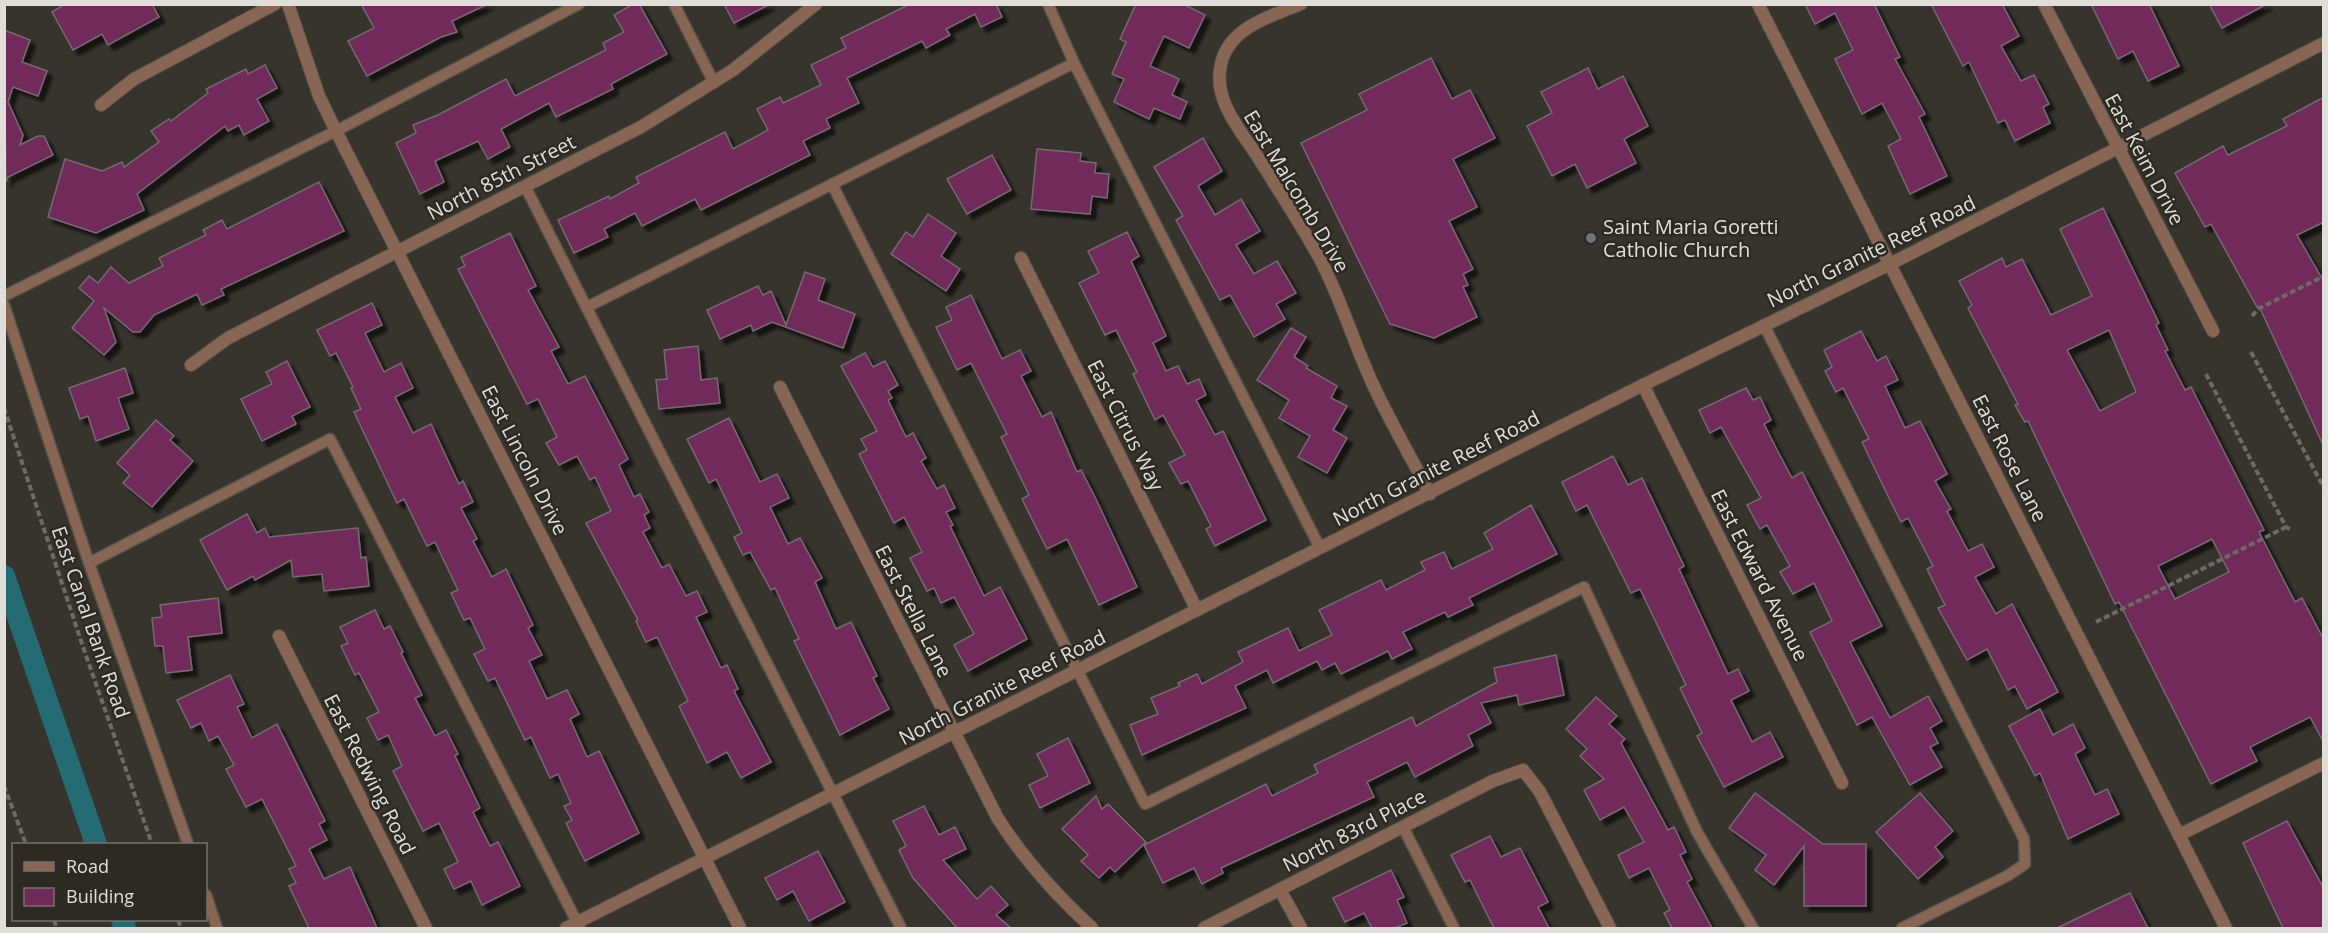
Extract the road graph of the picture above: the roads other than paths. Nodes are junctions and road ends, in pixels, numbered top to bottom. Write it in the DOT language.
graph roads {
  1 [pos="275,4"];
  2 [pos="288,4"];
  3 [pos="579,4"];
  4 [pos="674,4"];
  5 [pos="816,4"];
  6 [pos="1048,4"];
  7 [pos="1301,4"];
  8 [pos="1758,4"];
  9 [pos="2044,4"];
  10 [pos="2324,43"];
  11 [pos="1074,63"];
  12 [pos="714,83"];
  13 [pos="101,105"];
  14 [pos="336,131"];
  15 [pos="2118,149"];
  16 [pos="832,184"];
  17 [pos="525,186"];
  18 [pos="398,252"];
  19 [pos="1020,258"];
  20 [pos="1890,264"];
  21 [pos="4,296"];
  22 [pos="4,305"];
  23 [pos="587,307"];
  24 [pos="1764,325"];
  25 [pos="2213,330"];
  26 [pos="191,365"];
  27 [pos="1642,385"];
  28 [pos="780,387"];
  29 [pos="1430,494"];
  30 [pos="1320,548"];
  31 [pos="89,563"];
  32 [pos="1197,610"];
  33 [pos="279,636"];
  34 [pos="1077,671"];
  35 [pos="954,733"];
  36 [pos="2324,763"];
  37 [pos="1842,783"];
  38 [pos="832,795"];
  39 [pos="1403,827"];
  40 [pos="2179,835"];
  41 [pos="188,843"];
  42 [pos="705,859"];
  43 [pos="1280,890"];
  44 [pos="207,898"];
  45 [pos="574,927"];
  46 [pos="217,928"];
  47 [pos="426,928"];
  48 [pos="740,928"];
  49 [pos="901,928"];
  50 [pos="1092,928"];
  51 [pos="1204,928"];
  52 [pos="1301,928"];
  53 [pos="1454,928"];
  54 [pos="1610,928"];
  55 [pos="1754,928"];
  56 [pos="1902,928"];
  57 [pos="2226,928"];
  1 -- 13 [label="street"];
  2 -- 14 [label="street, East Lincoln Drive"];
  3 -- 14 [label="lane"];
  4 -- 12 [label="lane"];
  5 -- 12 [label="street, North 85th Street"];
  6 -- 11 [label="lane"];
  7 -- 29 [label="street, East Malcomb Drive"];
  8 -- 20 [label="street, East Rose Lane"];
  9 -- 15 [label="street, East Keim Drive"];
  10 -- 15 [label="street, North Granite Reef Road"];
  11 -- 16 [label="lane"];
  11 -- 30 [label="lane"];
  12 -- 17 [label="street, North 85th Street"];
  14 -- 18 [label="street, East Lincoln Drive"];
  14 -- 21 [label="lane"];
  15 -- 20 [label="street, North Granite Reef Road"];
  15 -- 25 [label="street, East Keim Drive"];
  16 -- 23 [label="lane"];
  16 -- 34 [label="lane"];
  17 -- 18 [label="street, North 85th Street"];
  17 -- 23 [label="lane"];
  18 -- 26 [label="street, North 85th Street"];
  18 -- 42 [label="street, East Lincoln Drive"];
  19 -- 32 [label="street, East Citrus Way"];
  20 -- 24 [label="street, North Granite Reef Road"];
  20 -- 40 [label="street, East Rose Lane"];
  22 -- 31 [label="lane"];
  23 -- 38 [label="lane"];
  24 -- 27 [label="street, North Granite Reef Road"];
  24 -- 56 [label="lane"];
  27 -- 29 [label="street, North Granite Reef Road"];
  27 -- 37 [label="street, East Edward Avenue"];
  28 -- 35 [label="street, East Stella Lane"];
  29 -- 30 [label="street, North Granite Reef Road"];
  30 -- 32 [label="street, North Granite Reef Road"];
  31 -- 41 [label="lane"];
  31 -- 45 [label="lane"];
  32 -- 34 [label="street, North Granite Reef Road"];
  33 -- 47 [label="street, East Redwing Road"];
  34 -- 35 [label="street, North Granite Reef Road"];
  34 -- 55 [label="lane"];
  35 -- 38 [label="street, North Granite Reef Road"];
  35 -- 50 [label="street, East Stella Lane"];
  36 -- 40 [label="street"];
  38 -- 42 [label="street, North Granite Reef Road"];
  38 -- 49 [label="lane"];
  39 -- 43 [label="street, North 83rd Place"];
  39 -- 53 [label="lane"];
  39 -- 54 [label="street, North 83rd Place"];
  40 -- 57 [label="street, East Rose Lane"];
  42 -- 45 [label="street, North Granite Reef Road"];
  42 -- 48 [label="street, East Lincoln Drive"];
  43 -- 51 [label="street, North 83rd Place"];
  43 -- 52 [label="street"];
  44 -- 46 [label="lane"];
}
